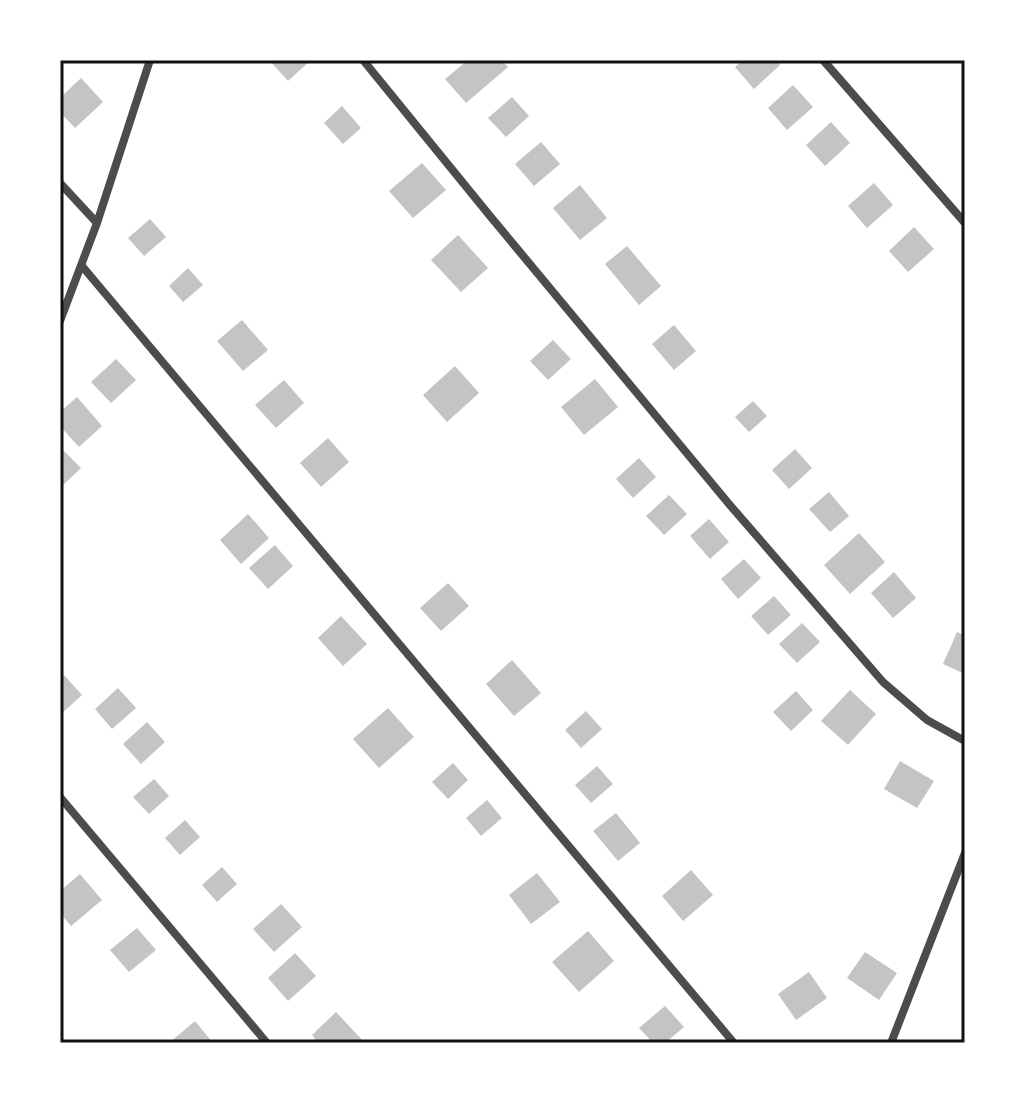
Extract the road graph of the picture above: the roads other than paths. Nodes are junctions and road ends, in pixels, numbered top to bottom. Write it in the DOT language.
graph roads {
  1 [pos="150,60"];
  2 [pos="363,60"];
  3 [pos="823,60"];
  4 [pos="60,183"];
  5 [pos="97,223"];
  6 [pos="965,223"];
  7 [pos="82,266"];
  8 [pos="60,321"];
  9 [pos="965,741"];
  10 [pos="60,797"];
  11 [pos="965,853"];
  12 [pos="267,1043"];
  13 [pos="734,1043"];
  14 [pos="891,1043"];
  1 -- 5 [label="street"];
  2 -- 9 [label="street"];
  3 -- 6 [label="street"];
  4 -- 5 [label="street"];
  5 -- 7 [label="street"];
  7 -- 8 [label="street"];
  7 -- 13 [label="street"];
  10 -- 12 [label="street"];
  11 -- 14 [label="street"];
}
